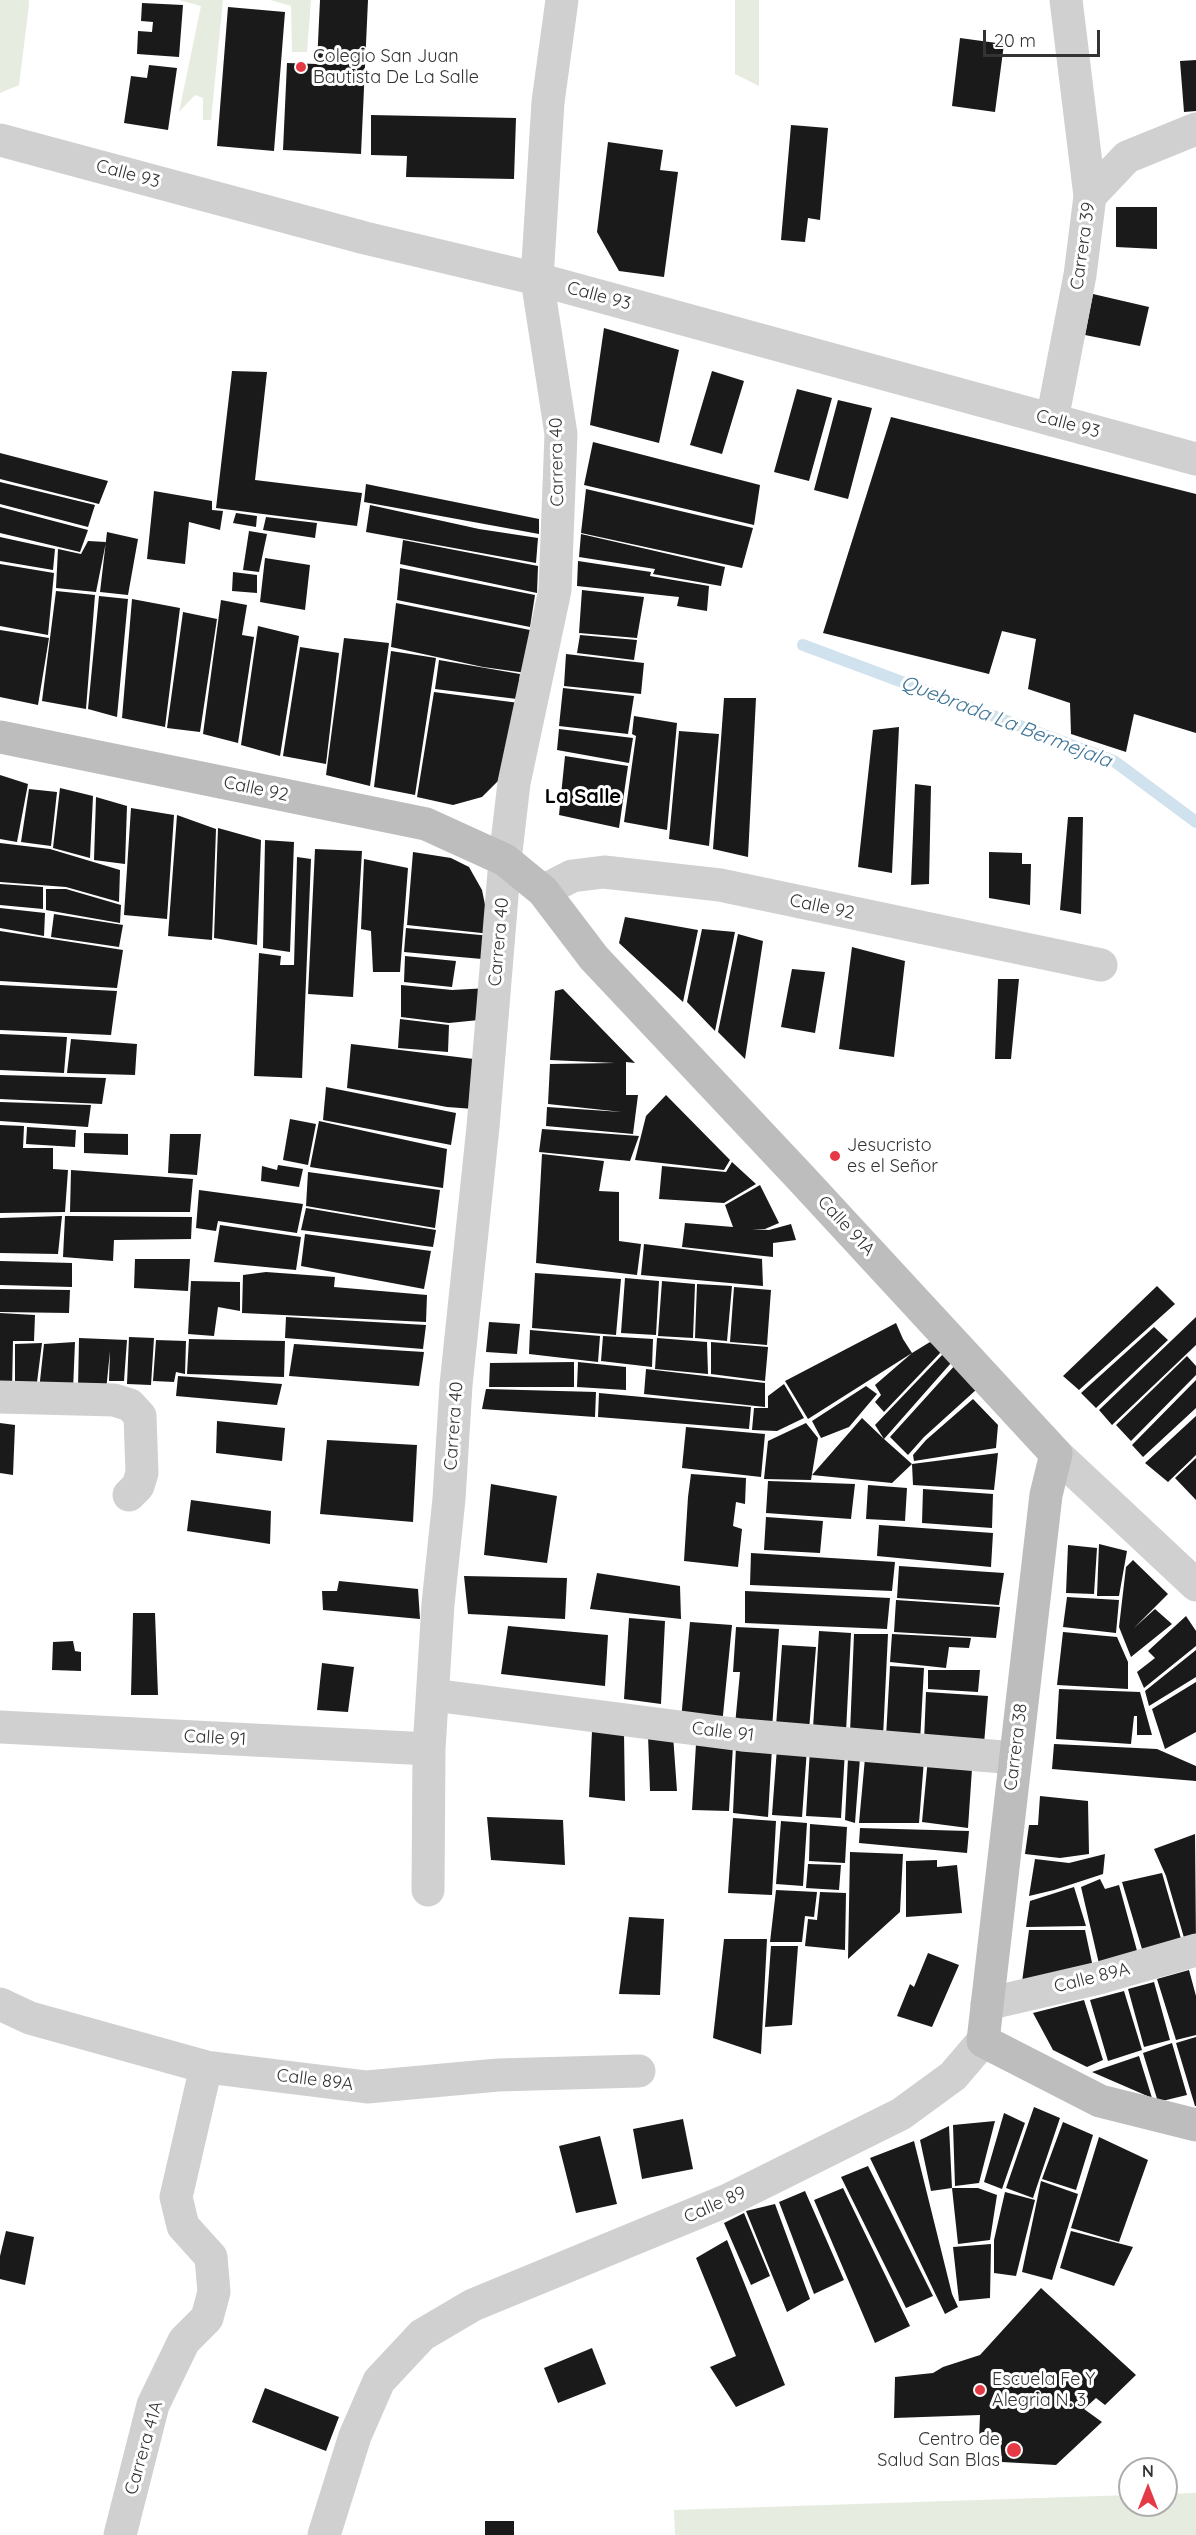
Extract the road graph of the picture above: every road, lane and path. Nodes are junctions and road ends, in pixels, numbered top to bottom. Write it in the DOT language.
graph roads {
  1 [pos="562,0"];
  2 [pos="1066,0"];
  3 [pos="1196,129"];
  4 [pos="0,140"];
  5 [pos="1090,196"];
  6 [pos="537,279"];
  7 [pos="1053,420"];
  8 [pos="1196,459"];
  9 [pos="0,736"];
  10 [pos="505,860"];
  11 [pos="543,891"];
  12 [pos="1101,965"];
  13 [pos="0,1397"];
  14 [pos="1056,1454"];
  15 [pos="129,1495"];
  16 [pos="1196,1585"];
  17 [pos="433,1695"];
  18 [pos="0,1727"];
  19 [pos="429,1749"];
  20 [pos="1014,1758"];
  21 [pos="428,1890"];
  22 [pos="1196,1950"];
  23 [pos="0,2004"];
  24 [pos="987,2004"];
  25 [pos="983,2041"];
  26 [pos="206,2067"];
  27 [pos="639,2071"];
  28 [pos="1196,2125"];
  29 [pos="120,2535"];
  30 [pos="324,2535"];
  1 -- 6 [label="street, Carrera 40"];
  2 -- 5 [label="street, Carrera 39"];
  3 -- 5 [label="street"];
  4 -- 6 [label="street, Calle 93"];
  5 -- 7 [label="street, Carrera 39"];
  6 -- 7 [label="street, Calle 93"];
  6 -- 10 [label="street, Carrera 40"];
  7 -- 8 [label="street, Calle 93"];
  9 -- 10 [label="street, Calle 92"];
  10 -- 11 [label="street, Calle 91A"];
  10 -- 17 [label="street, Carrera 40"];
  11 -- 12 [label="street, Calle 92"];
  11 -- 14 [label="street, Calle 91A"];
  13 -- 15 [label="street"];
  14 -- 16 [label="street, Calle 91A"];
  14 -- 20 [label="street, Carrera 38"];
  17 -- 19 [label="street, Carrera 40"];
  17 -- 20 [label="street, Calle 91"];
  18 -- 19 [label="street, Calle 91"];
  19 -- 21 [label="street, Carrera 40"];
  20 -- 24 [label="street, Carrera 38"];
  22 -- 24 [label="street, Calle 89A"];
  23 -- 26 [label="street, Calle 89A"];
  24 -- 25 [label="street, Carrera 38"];
  25 -- 28 [label="street"];
  25 -- 30 [label="street, Calle 89"];
  26 -- 27 [label="street, Calle 89A"];
  26 -- 29 [label="street, Carrera 41A"];
}
